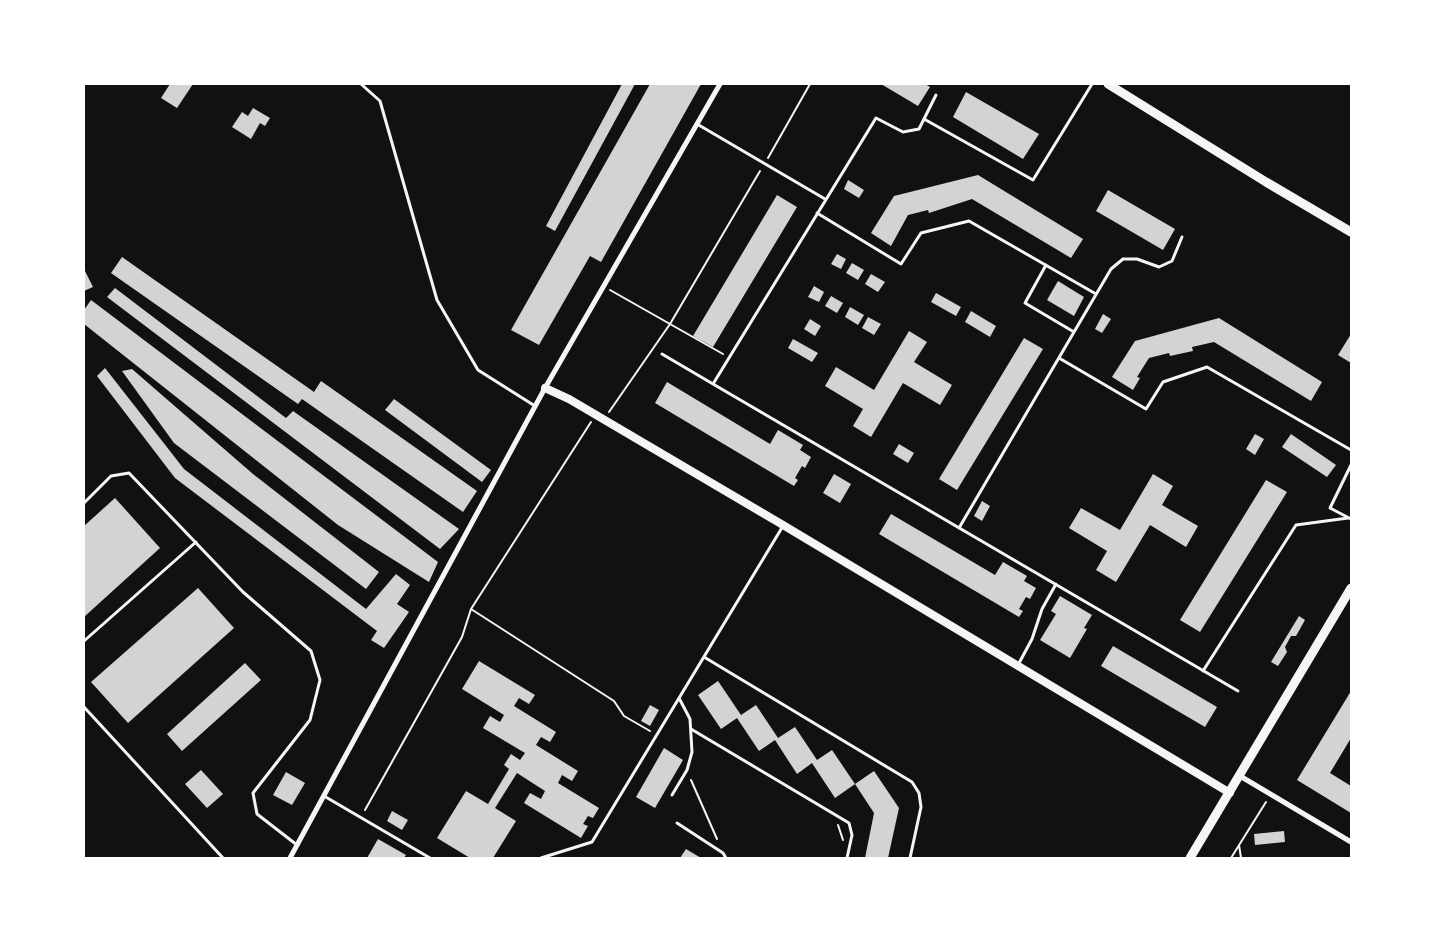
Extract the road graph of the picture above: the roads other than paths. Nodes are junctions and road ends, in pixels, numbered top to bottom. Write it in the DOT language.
graph roads {
  1 [pos="361,84"];
  2 [pos="720,84"];
  3 [pos="1092,84"];
  4 [pos="1108,84"];
  5 [pos="936,95"];
  6 [pos="924,119"];
  7 [pos="697,124"];
  8 [pos="825,199"];
  9 [pos="817,213"];
  10 [pos="1351,232"];
  11 [pos="1182,238"];
  12 [pos="1046,265"];
  13 [pos="1096,294"];
  14 [pos="1074,332"];
  15 [pos="662,354"];
  16 [pos="1059,358"];
  17 [pos="713,384"];
  18 [pos="545,388"];
  19 [pos="535,406"];
  20 [pos="1351,450"];
  21 [pos="1351,465"];
  22 [pos="84,503"];
  23 [pos="1350,519"];
  24 [pos="784,526"];
  25 [pos="959,528"];
  26 [pos="196,542"];
  27 [pos="1056,584"];
  28 [pos="1351,588"];
  29 [pos="1348,602"];
  30 [pos="84,641"];
  31 [pos="704,657"];
  32 [pos="1017,666"];
  33 [pos="1203,671"];
  34 [pos="1238,691"];
  35 [pos="679,698"];
  36 [pos="84,707"];
  37 [pos="691,729"];
  38 [pos="1240,776"];
  39 [pos="1230,792"];
  40 [pos="672,795"];
  41 [pos="324,796"];
  42 [pos="677,823"];
  43 [pos="1351,842"];
  44 [pos="297,845"];
  45 [pos="223,858"];
  46 [pos="290,858"];
  47 [pos="430,858"];
  48 [pos="541,858"];
  49 [pos="726,858"];
  50 [pos="847,858"];
  51 [pos="910,858"];
  52 [pos="1190,858"];
  1 -- 19 [label="lane"];
  2 -- 7 [label="street"];
  3 -- 6 [label="lane"];
  4 -- 10 [label="main road"];
  5 -- 6 [label="lane"];
  6 -- 8 [label="lane"];
  7 -- 8 [label="lane"];
  7 -- 18 [label="street"];
  8 -- 9 [label="lane"];
  9 -- 12 [label="lane"];
  9 -- 17 [label="lane"];
  11 -- 13 [label="lane"];
  12 -- 13 [label="lane"];
  12 -- 14 [label="lane"];
  13 -- 14 [label="lane"];
  14 -- 16 [label="lane"];
  15 -- 17 [label="lane"];
  16 -- 20 [label="lane"];
  16 -- 25 [label="lane"];
  17 -- 25 [label="lane"];
  18 -- 19 [label="street"];
  18 -- 24 [label="street"];
  19 -- 41 [label="street"];
  21 -- 23 [label="lane"];
  22 -- 26 [label="lane"];
  23 -- 33 [label="lane"];
  24 -- 31 [label="lane"];
  24 -- 32 [label="street"];
  25 -- 27 [label="lane"];
  26 -- 30 [label="lane"];
  26 -- 44 [label="lane"];
  27 -- 32 [label="lane"];
  27 -- 33 [label="lane"];
  28 -- 29 [label="main road"];
  29 -- 38 [label="main road"];
  31 -- 35 [label="lane"];
  31 -- 51 [label="lane"];
  32 -- 39 [label="street"];
  33 -- 34 [label="lane"];
  35 -- 37 [label="lane"];
  35 -- 48 [label="lane"];
  36 -- 45 [label="lane"];
  37 -- 40 [label="lane"];
  37 -- 50 [label="lane"];
  38 -- 39 [label="main road"];
  38 -- 43 [label="street"];
  39 -- 52 [label="main road"];
  41 -- 44 [label="street"];
  41 -- 47 [label="lane"];
  42 -- 49 [label="lane"];
  44 -- 46 [label="street"];
}
